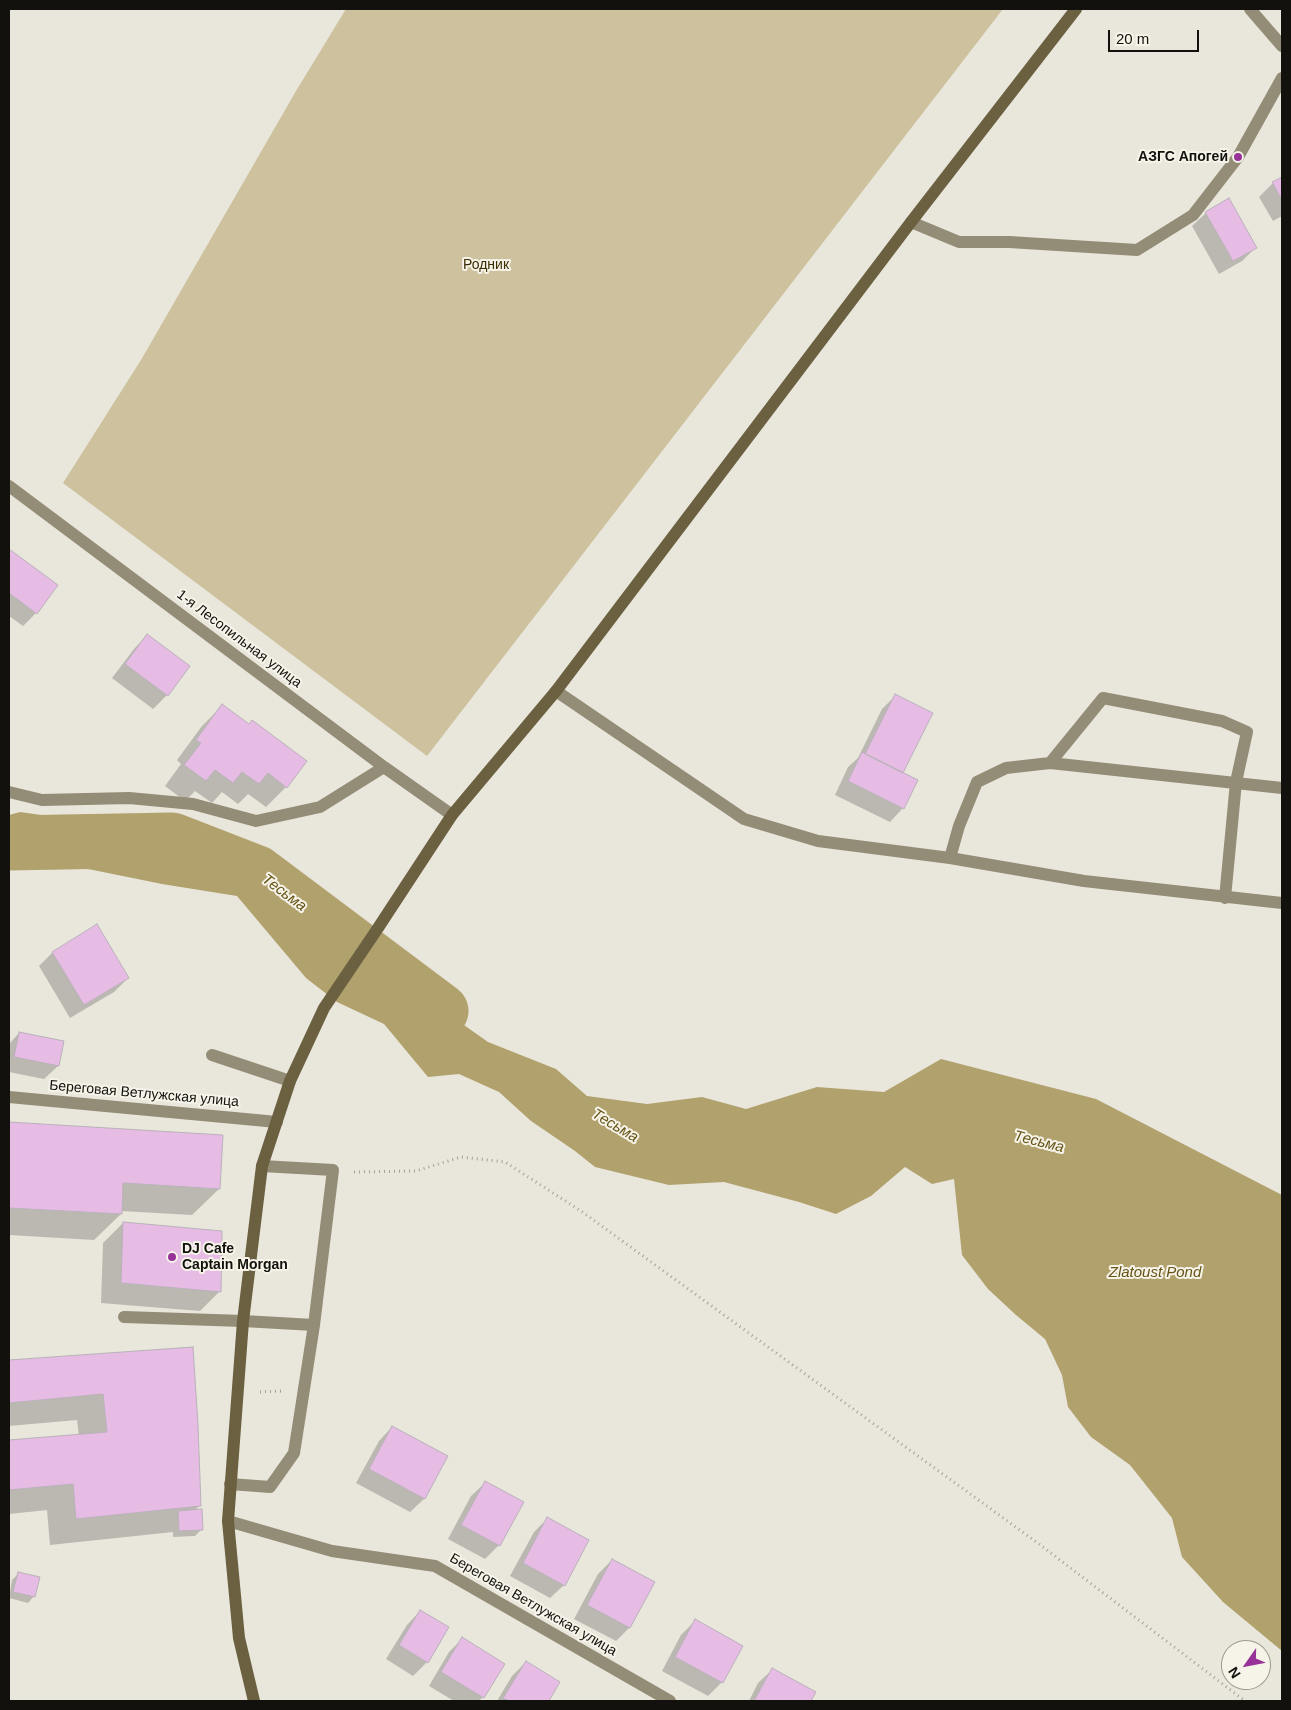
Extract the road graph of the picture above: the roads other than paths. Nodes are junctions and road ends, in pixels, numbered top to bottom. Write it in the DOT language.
graph roads {
  1 [pos="1076,9"];
  2 [pos="1250,9"];
  3 [pos="1282,46"];
  4 [pos="1282,78"];
  5 [pos="911,222"];
  6 [pos="9,486"];
  7 [pos="556,692"];
  8 [pos="1050,763"];
  9 [pos="384,767"];
  10 [pos="1236,782"];
  11 [pos="1282,788"];
  12 [pos="9,792"];
  13 [pos="452,815"];
  14 [pos="950,858"];
  15 [pos="1225,898"];
  16 [pos="1282,903"];
  17 [pos="212,1055"];
  18 [pos="290,1081"];
  19 [pos="9,1098"];
  20 [pos="276,1122"];
  21 [pos="262,1166"];
  22 [pos="124,1317"];
  23 [pos="243,1321"];
  24 [pos="314,1326"];
  25 [pos="230,1484"];
  26 [pos="228,1521"];
  27 [pos="254,1701"];
  28 [pos="670,1701"];
  1 -- 5 [label="main road"];
  2 -- 3 [label="street"];
  4 -- 5 [label="street"];
  5 -- 7 [label="main road"];
  6 -- 9 [label="street, 1-я Лесопильная улица"];
  7 -- 13 [label="main road"];
  7 -- 14 [label="street"];
  8 -- 10 [label="street"];
  8 -- 10 [label="street"];
  8 -- 14 [label="street"];
  9 -- 12 [label="street"];
  9 -- 13 [label="street, 1-я Лесопильная улица"];
  10 -- 11 [label="street"];
  10 -- 15 [label="street"];
  13 -- 18 [label="main road"];
  14 -- 15 [label="street"];
  15 -- 16 [label="street"];
  17 -- 18 [label="street"];
  18 -- 20 [label="main road"];
  19 -- 20 [label="street, Береговая Ветлужская улица"];
  20 -- 21 [label="main road"];
  21 -- 23 [label="main road"];
  21 -- 24 [label="street"];
  22 -- 23 [label="street"];
  23 -- 24 [label="street"];
  23 -- 25 [label="main road"];
  24 -- 25 [label="street"];
  25 -- 26 [label="main road"];
  26 -- 27 [label="main road"];
  26 -- 28 [label="street, Береговая Ветлужская улица"];
}
